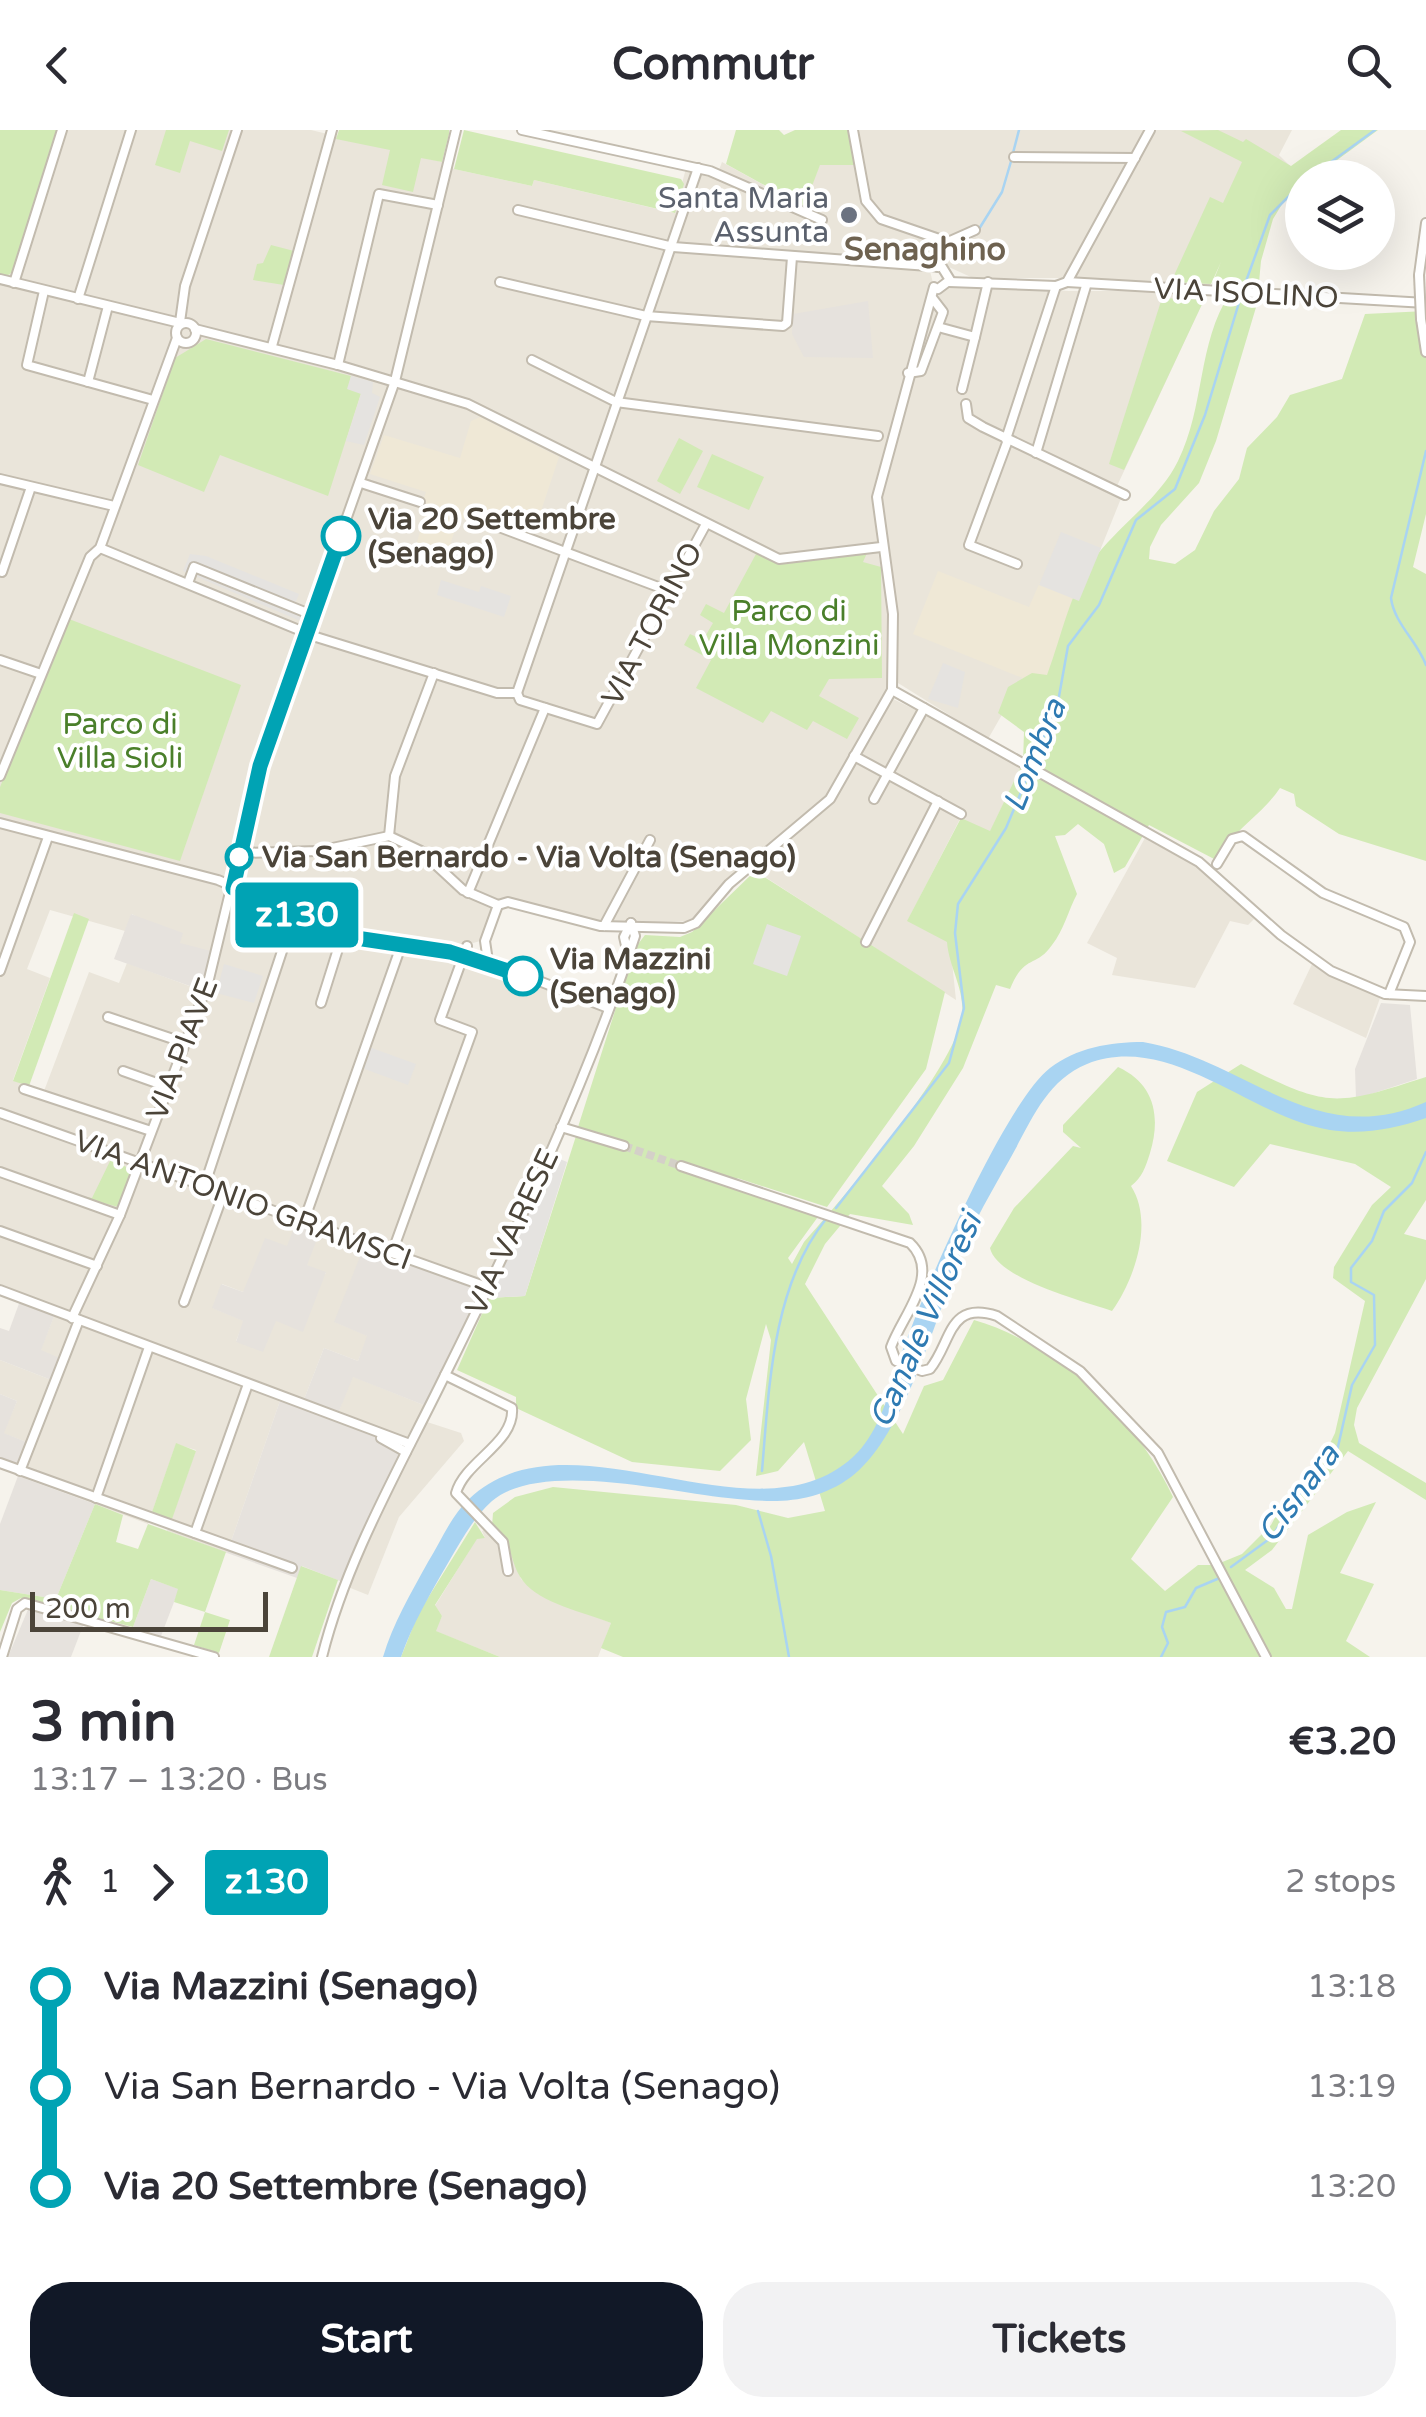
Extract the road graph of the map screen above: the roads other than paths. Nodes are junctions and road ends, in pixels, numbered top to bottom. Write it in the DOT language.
graph roads {
  1 [pos="62,130"];
  2 [pos="131,130"];
  3 [pos="237,130"];
  4 [pos="332,130"];
  5 [pos="456,130"];
  6 [pos="522,130"];
  7 [pos="853,130"];
  8 [pos="1150,130"];
  9 [pos="1014,157"];
  10 [pos="1135,158"];
  11 [pos="684,166"];
  12 [pos="698,168"];
  13 [pos="690,186"];
  14 [pos="438,205"];
  15 [pos="518,210"];
  16 [pos="822,220"];
  17 [pos="1426,223"];
  18 [pos="975,230"];
  19 [pos="948,242"];
  20 [pos="669,246"];
  21 [pos="792,257"];
  22 [pos="943,270"];
  23 [pos="0,279"];
  24 [pos="500,282"];
  25 [pos="984,282"];
  26 [pos="1067,282"];
  27 [pos="14,283"];
  28 [pos="1056,286"];
  29 [pos="1086,286"];
  30 [pos="936,288"];
  31 [pos="44,291"];
  32 [pos="78,299"];
  33 [pos="933,299"];
  34 [pos="1426,304"];
  35 [pos="108,306"];
  36 [pos="182,306"];
  37 [pos="926,314"];
  38 [pos="646,316"];
  39 [pos="161,318"];
  40 [pos="188,327"];
  41 [pos="938,327"];
  42 [pos="975,336"];
  43 [pos="179,339"];
  44 [pos="272,346"];
  45 [pos="1426,352"];
  46 [pos="532,360"];
  47 [pos="338,364"];
  48 [pos="908,373"];
  49 [pos="395,381"];
  50 [pos="88,382"];
  51 [pos="962,389"];
  52 [pos="153,400"];
  53 [pos="616,402"];
  54 [pos="966,404"];
  55 [pos="878,436"];
  56 [pos="1007,439"];
  57 [pos="1036,454"];
  58 [pos="594,467"];
  59 [pos="0,479"];
  60 [pos="361,483"];
  61 [pos="31,487"];
  62 [pos="1125,495"];
  63 [pos="420,502"];
  64 [pos="114,506"];
  65 [pos="483,521"];
  66 [pos="706,524"];
  67 [pos="881,546"];
  68 [pos="100,548"];
  69 [pos="565,550"];
  70 [pos="1017,564"];
  71 [pos="2,572"];
  72 [pos="188,583"];
  73 [pos="669,591"];
  74 [pos="312,614"];
  75 [pos="305,630"];
  76 [pos="0,660"];
  77 [pos="434,673"];
  78 [pos="40,674"];
  79 [pos="892,690"];
  80 [pos="517,693"];
  81 [pos="545,708"];
  82 [pos="924,708"];
  83 [pos="854,756"];
  84 [pos="887,774"];
  85 [pos="0,776"];
  86 [pos="874,799"];
  87 [pos="938,802"];
  88 [pos="961,814"];
  89 [pos="0,823"];
  90 [pos="389,836"];
  91 [pos="48,837"];
  92 [pos="650,840"];
  93 [pos="240,852"];
  94 [pos="1216,864"];
  95 [pos="233,888"];
  96 [pos="468,893"];
  97 [pos="498,905"];
  98 [pos="294,914"];
  99 [pos="631,924"];
  100 [pos="604,926"];
  101 [pos="657,928"];
  102 [pos="343,933"];
  103 [pos="636,936"];
  104 [pos="486,941"];
  105 [pos="866,942"];
  106 [pos="401,946"];
  107 [pos="465,950"];
  108 [pos="628,954"];
  109 [pos="488,961"];
  110 [pos="0,971"];
  111 [pos="1389,994"];
  112 [pos="1426,996"];
  113 [pos="321,1003"];
  114 [pos="608,1008"];
  115 [pos="108,1016"];
  116 [pos="185,1043"];
  117 [pos="123,1071"];
  118 [pos="168,1087"];
  119 [pos="24,1089"];
  120 [pos="0,1113"];
  121 [pos="561,1127"];
  122 [pos="151,1132"];
  123 [pos="624,1146"];
  124 [pos="140,1162"];
  125 [pos="681,1166"];
  126 [pos="0,1172"];
  127 [pos="204,1184"];
  128 [pos="224,1192"];
  129 [pos="120,1215"];
  130 [pos="304,1221"];
  131 [pos="0,1231"];
  132 [pos="392,1253"];
  133 [pos="97,1266"];
  134 [pos="487,1287"];
  135 [pos="0,1290"];
  136 [pos="184,1302"];
  137 [pos="76,1319"];
  138 [pos="149,1347"];
  139 [pos="446,1375"];
  140 [pos="248,1384"];
  141 [pos="408,1448"];
  142 [pos="0,1464"];
  143 [pos="20,1470"];
  144 [pos="96,1498"];
  145 [pos="194,1533"];
  146 [pos="292,1568"];
  147 [pos="508,1571"];
  148 [pos="2,1657"];
  149 [pos="214,1657"];
  150 [pos="322,1657"];
  151 [pos="1266,1657"];
  1 -- 27 [label="street"];
  2 -- 32 [label="street"];
  3 -- 36 [label="street"];
  4 -- 44 [label="street"];
  5 -- 14 [label="street, VIA PIAVE"];
  6 -- 11 [label="street"];
  7 -- 19 [label="street"];
  8 -- 10 [label="street"];
  9 -- 10 [label="street"];
  10 -- 26 [label="street"];
  11 -- 12 [label="street"];
  11 -- 13 [label="street"];
  12 -- 13 [label="street"];
  12 -- 16 [label="street"];
  13 -- 20 [label="street"];
  14 -- 47 [label="street"];
  14 -- 49 [label="street, VIA PIAVE"];
  15 -- 20 [label="street"];
  17 -- 45 [label="street, bridge"];
  18 -- 19 [label="street"];
  19 -- 22 [label="street"];
  20 -- 21 [label="street"];
  20 -- 38 [label="street"];
  21 -- 22 [label="street"];
  21 -- 38 [label="street"];
  22 -- 25 [label="street"];
  22 -- 30 [label="street"];
  22 -- 30 [label="street"];
  23 -- 27 [label="street"];
  24 -- 38 [label="street"];
  25 -- 28 [label="street"];
  25 -- 42 [label="street"];
  26 -- 28 [label="street"];
  26 -- 29 [label="street, VIA ISOLINO"];
  27 -- 31 [label="street"];
  28 -- 56 [label="street"];
  29 -- 34 [label="street, VIA ISOLINO"];
  29 -- 57 [label="street"];
  30 -- 33 [label="street"];
  30 -- 37 [label="street"];
  31 -- 32 [label="street"];
  31 -- 50 [label="street"];
  32 -- 35 [label="street"];
  33 -- 37 [label="street"];
  33 -- 41 [label="street"];
  35 -- 39 [label="street"];
  35 -- 50 [label="street"];
  36 -- 39 [label="street"];
  36 -- 40 [label="street"];
  37 -- 48 [label="street"];
  38 -- 53 [label="street"];
  39 -- 40 [label="street"];
  39 -- 43 [label="street"];
  40 -- 43 [label="street"];
  40 -- 43 [label="street"];
  40 -- 44 [label="street"];
  41 -- 42 [label="street"];
  41 -- 48 [label="street"];
  42 -- 51 [label="street"];
  43 -- 52 [label="street"];
  44 -- 47 [label="street"];
  46 -- 53 [label="street"];
  47 -- 49 [label="street"];
  48 -- 67 [label="street"];
  49 -- 58 [label="street"];
  49 -- 60 [label="street, VIA PIAVE"];
  50 -- 52 [label="street"];
  52 -- 64 [label="street"];
  53 -- 55 [label="street"];
  53 -- 58 [label="street"];
  54 -- 56 [label="street"];
  56 -- 57 [label="street"];
  56 -- 70 [label="street"];
  57 -- 62 [label="street"];
  58 -- 66 [label="street"];
  58 -- 69 [label="street"];
  59 -- 61 [label="street"];
  60 -- 63 [label="street"];
  60 -- 74 [label="street, VIA PIAVE"];
  61 -- 64 [label="street"];
  61 -- 71 [label="street"];
  64 -- 68 [label="street"];
  65 -- 69 [label="street"];
  66 -- 67 [label="street"];
  66 -- 73 [label="street, VIA TORINO"];
  67 -- 79 [label="street"];
  68 -- 72 [label="street"];
  68 -- 78 [label="street"];
  69 -- 73 [label="street"];
  69 -- 80 [label="street"];
  72 -- 74 [label="street"];
  72 -- 75 [label="street"];
  73 -- 81 [label="street, VIA TORINO"];
  74 -- 75 [label="street, VIA PIAVE"];
  75 -- 77 [label="street"];
  75 -- 93 [label="street, VIA PIAVE"];
  76 -- 78 [label="street"];
  77 -- 80 [label="street"];
  77 -- 90 [label="street"];
  78 -- 85 [label="street"];
  79 -- 82 [label="street"];
  79 -- 83 [label="street"];
  80 -- 81 [label="street"];
  81 -- 96 [label="street"];
  82 -- 84 [label="street"];
  82 -- 111 [label="street"];
  83 -- 84 [label="street"];
  83 -- 101 [label="street"];
  84 -- 86 [label="street"];
  84 -- 87 [label="street"];
  87 -- 88 [label="street"];
  87 -- 105 [label="street"];
  89 -- 91 [label="street"];
  90 -- 93 [label="street"];
  90 -- 96 [label="street"];
  91 -- 95 [label="street"];
  91 -- 110 [label="street"];
  92 -- 100 [label="street"];
  93 -- 95 [label="street, VIA PIAVE"];
  94 -- 111 [label="street"];
  95 -- 98 [label="street"];
  95 -- 116 [label="street, VIA PIAVE"];
  96 -- 97 [label="street"];
  97 -- 100 [label="street"];
  97 -- 104 [label="street"];
  98 -- 102 [label="street"];
  98 -- 127 [label="street"];
  99 -- 100 [label="street"];
  99 -- 101 [label="street"];
  99 -- 103 [label="street"];
  99 -- 108 [label="street"];
  101 -- 103 [label="street"];
  102 -- 106 [label="street"];
  102 -- 113 [label="street"];
  103 -- 108 [label="street"];
  104 -- 107 [label="street"];
  104 -- 109 [label="street"];
  106 -- 107 [label="street"];
  106 -- 130 [label="street"];
  107 -- 109 [label="street"];
  107 -- 132 [label="street"];
  108 -- 114 [label="street, VIA VARESE"];
  109 -- 114 [label="street"];
  111 -- 112 [label="street"];
  114 -- 121 [label="street, VIA VARESE"];
  115 -- 116 [label="street"];
  116 -- 118 [label="street, VIA PIAVE"];
  117 -- 118 [label="street"];
  118 -- 122 [label="street, VIA PIAVE"];
  119 -- 122 [label="street"];
  120 -- 124 [label="street, VIA ANTONIO GRAMSCI"];
  121 -- 123 [label="street"];
  121 -- 134 [label="street, VIA VARESE"];
  122 -- 124 [label="street, VIA PIAVE"];
  124 -- 127 [label="street, VIA ANTONIO GRAMSCI"];
  124 -- 129 [label="street, VIA PIAVE"];
  125 -- 151 [label="street"];
  126 -- 129 [label="street"];
  127 -- 128 [label="street, VIA ANTONIO GRAMSCI"];
  128 -- 130 [label="street, VIA ANTONIO GRAMSCI"];
  128 -- 136 [label="street"];
  129 -- 133 [label="street, VIA PIAVE"];
  130 -- 132 [label="street, VIA ANTONIO GRAMSCI"];
  131 -- 133 [label="street"];
  132 -- 134 [label="street, VIA ANTONIO GRAMSCI"];
  133 -- 137 [label="street, VIA PIAVE"];
  134 -- 139 [label="street, VIA VARESE"];
  135 -- 137 [label="street"];
  137 -- 138 [label="street"];
  137 -- 143 [label="street, VIA PIAVE"];
  138 -- 140 [label="street"];
  138 -- 144 [label="street"];
  139 -- 141 [label="street, VIA VARESE"];
  139 -- 147 [label="street"];
  140 -- 141 [label="street"];
  140 -- 145 [label="street"];
  141 -- 150 [label="street, VIA VARESE"];
  142 -- 143 [label="street"];
  143 -- 144 [label="street"];
  144 -- 145 [label="street"];
  145 -- 146 [label="street"];
  148 -- 149 [label="street"];
}
